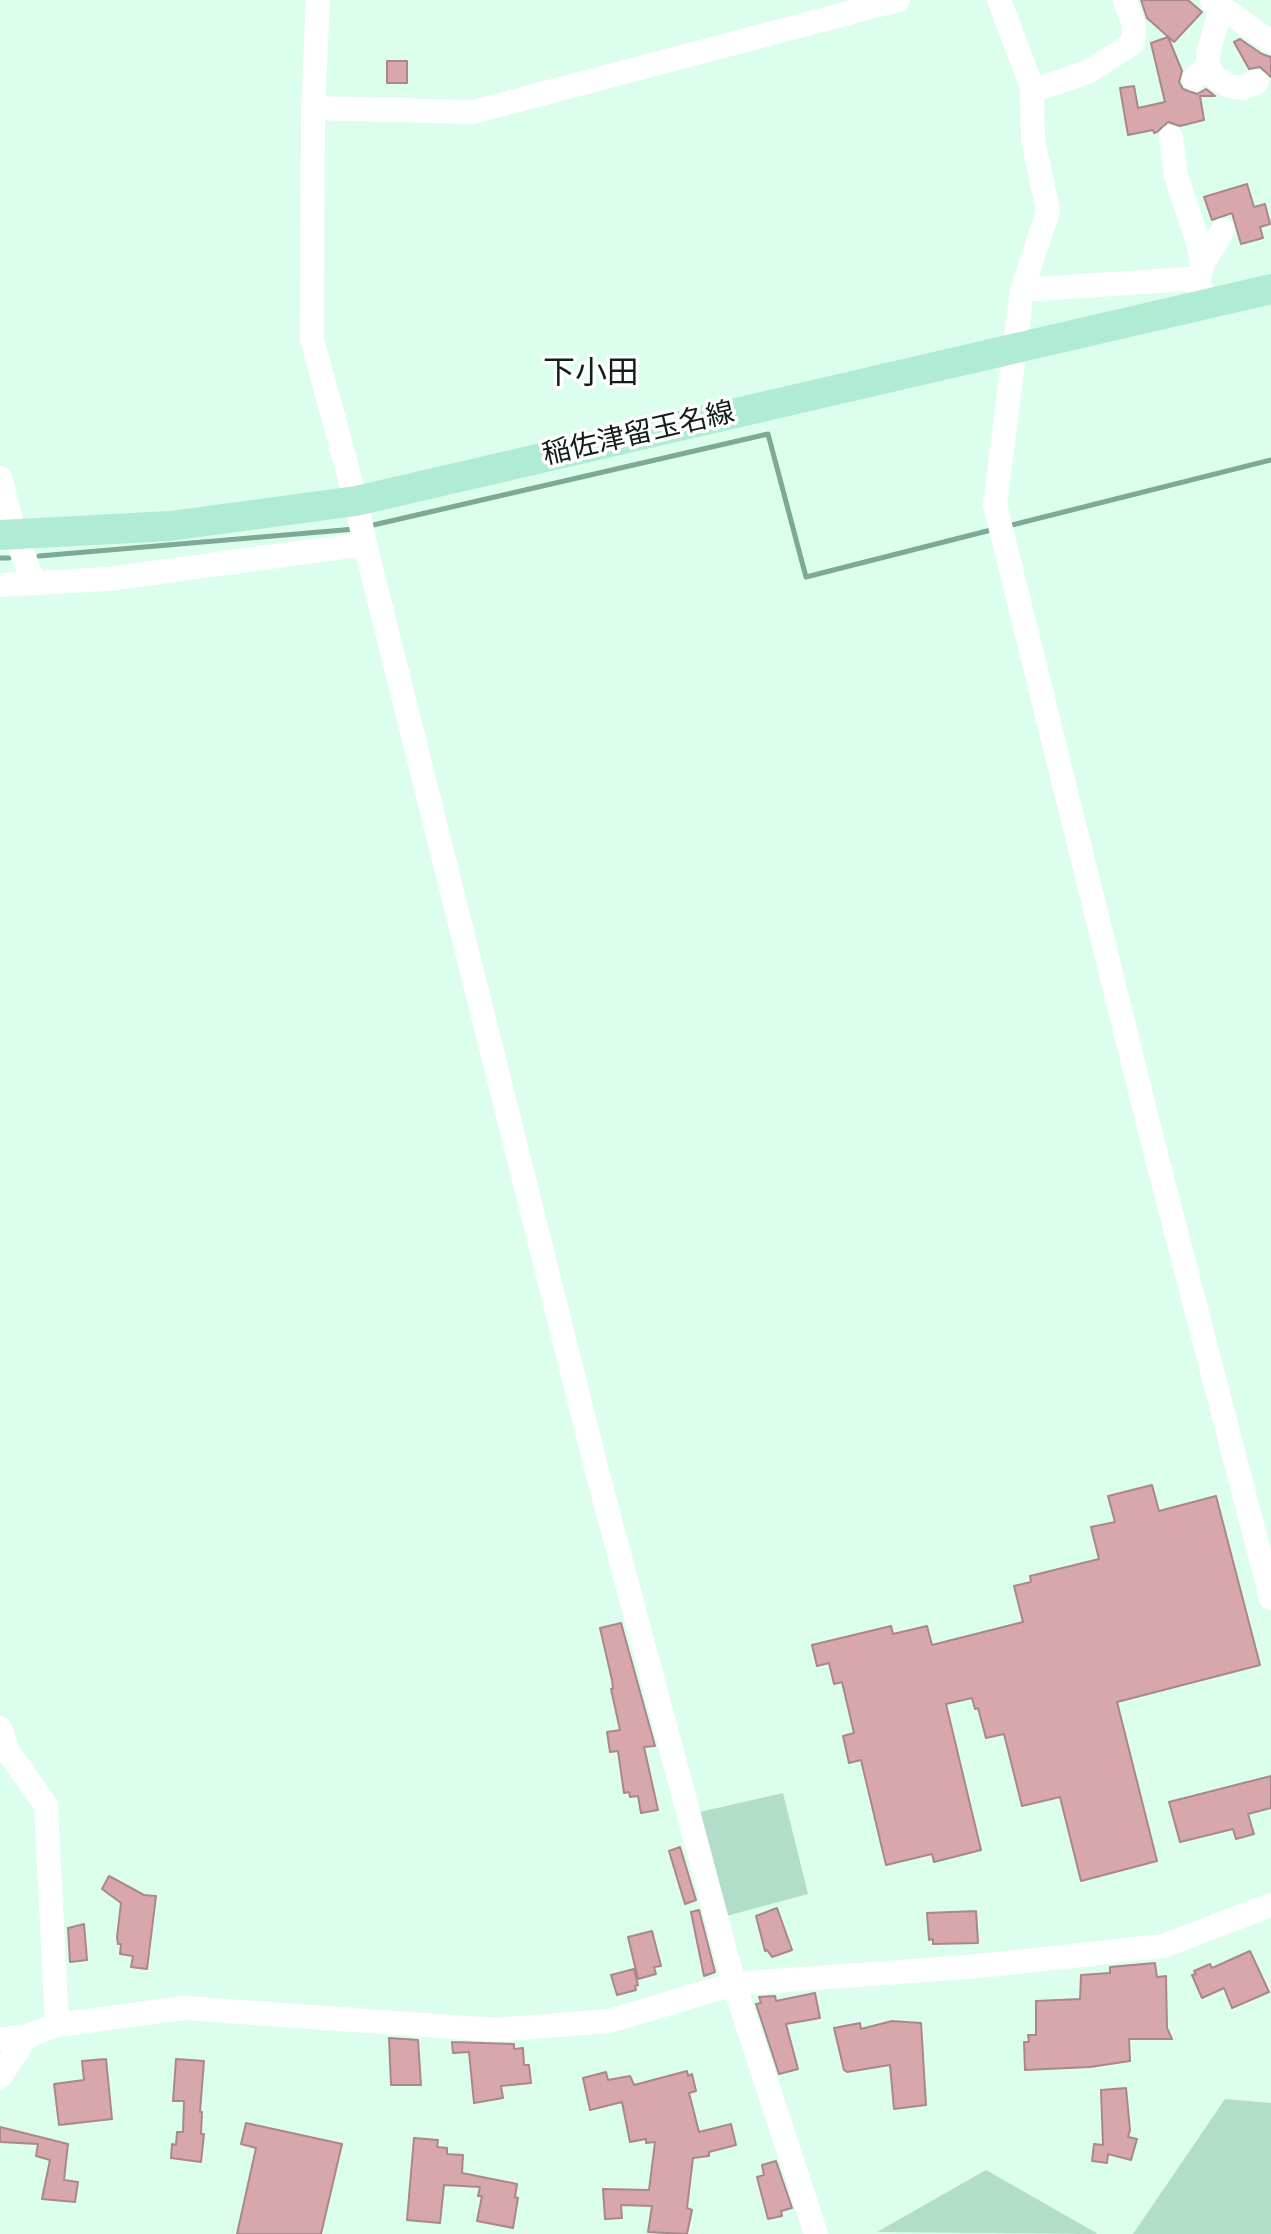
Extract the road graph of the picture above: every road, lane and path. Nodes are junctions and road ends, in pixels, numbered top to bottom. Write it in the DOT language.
graph roads {
  1 [pos="318,0"];
  2 [pos="898,0"];
  3 [pos="999,0"];
  4 [pos="1125,0"];
  5 [pos="1216,4"];
  6 [pos="1271,42"];
  7 [pos="1257,82"];
  8 [pos="1032,91"];
  9 [pos="313,108"];
  10 [pos="1171,137"];
  11 [pos="1223,230"];
  12 [pos="1203,285"];
  13 [pos="1271,289"];
  14 [pos="1022,290"];
  15 [pos="1015,350"];
  16 [pos="0,478"];
  17 [pos="357,503"];
  18 [pos="8,535"];
  19 [pos="365,544"];
  20 [pos="34,583"];
  21 [pos="0,585"];
  22 [pos="1271,1598"];
  23 [pos="0,1728"];
  24 [pos="1271,1905"];
  25 [pos="734,1984"];
  26 [pos="57,2025"];
  27 [pos="27,2036"];
  28 [pos="0,2040"];
  29 [pos="0,2077"];
  30 [pos="816,2234"];
  1 -- 9 [label="street"];
  2 -- 9 [label="street"];
  3 -- 8 [label="street"];
  4 -- 8 [label="street"];
  5 -- 6 [label="street"];
  5 -- 7 [label="street"];
  8 -- 14 [label="street"];
  9 -- 17 [label="street"];
  10 -- 12 [label="street"];
  11 -- 12 [label="street"];
  12 -- 13 [label="main road, 稲佐津留玉名線"];
  12 -- 14 [label="street"];
  12 -- 15 [label="main road, 稲佐津留玉名線"];
  14 -- 15 [label="street"];
  15 -- 17 [label="main road, 稲佐津留玉名線"];
  15 -- 22 [label="street"];
  16 -- 18 [label="street"];
  17 -- 18 [label="main road, 稲佐津留玉名線"];
  17 -- 19 [label="street"];
  18 -- 20 [label="street"];
  19 -- 20 [label="street"];
  19 -- 25 [label="street"];
  20 -- 21 [label="street"];
  23 -- 26 [label="street"];
  24 -- 25 [label="street"];
  25 -- 26 [label="street"];
  25 -- 30 [label="street"];
  26 -- 27 [label="street"];
  27 -- 28 [label="street"];
  27 -- 29 [label="street"];
}
